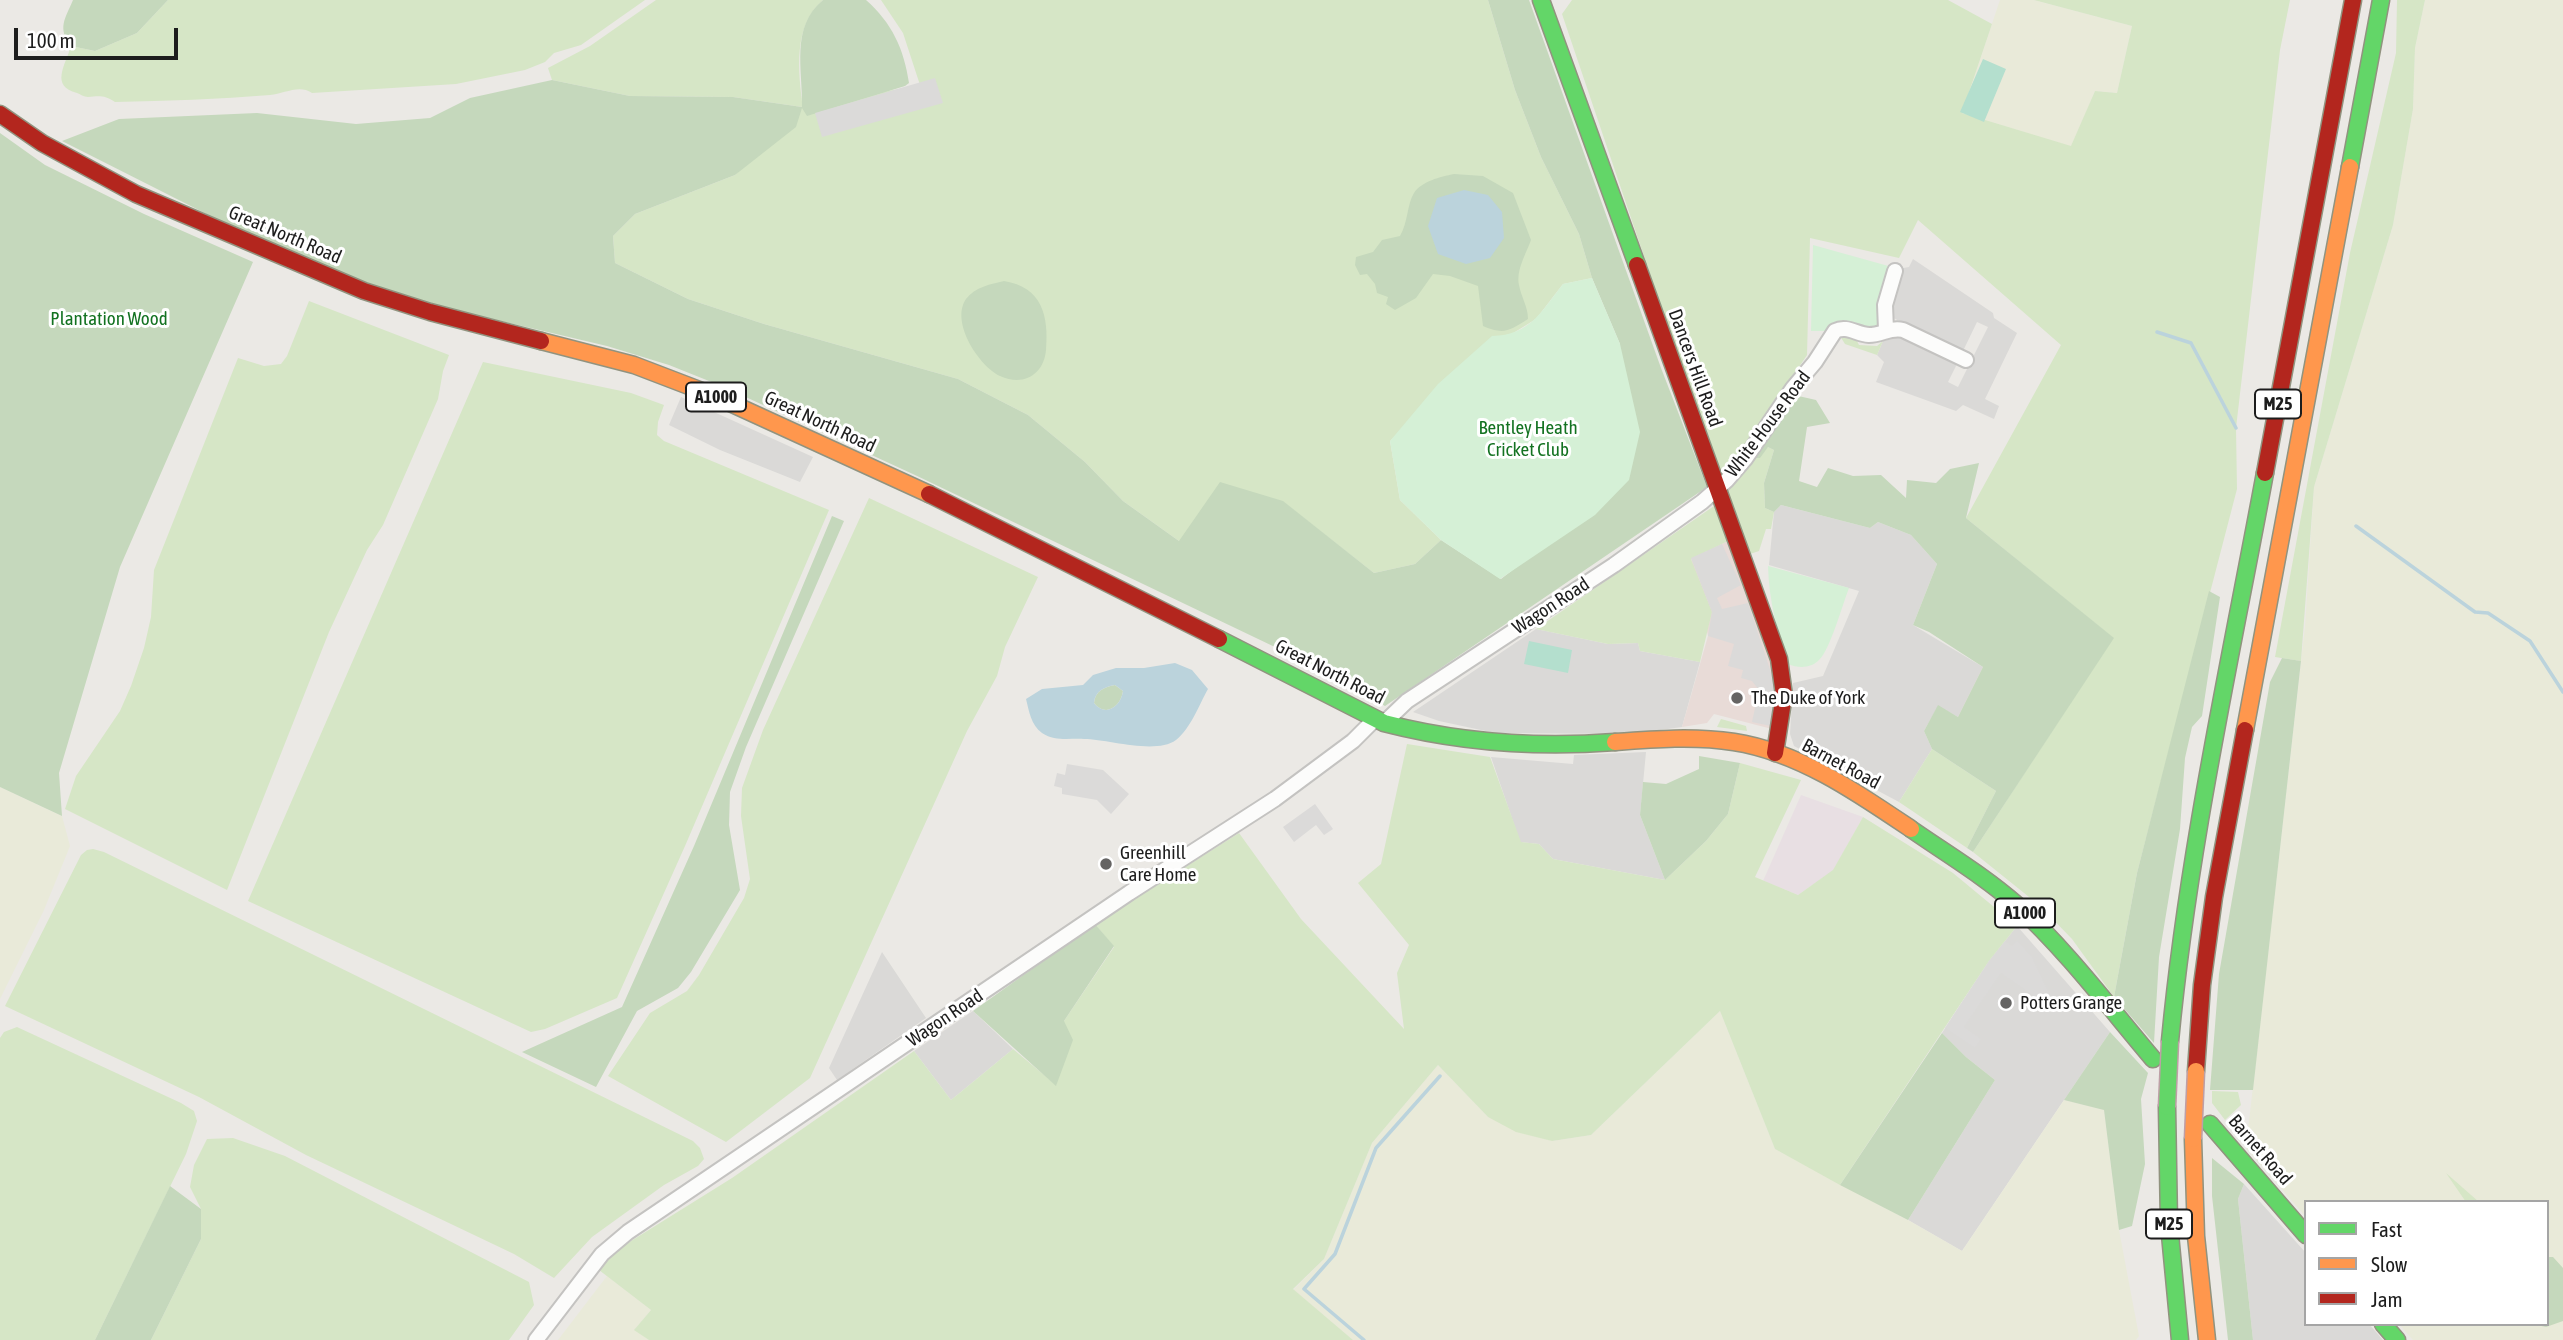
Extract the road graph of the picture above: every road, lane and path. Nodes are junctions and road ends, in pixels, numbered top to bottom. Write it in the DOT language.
graph roads {
  1 [pos="1541,0"];
  2 [pos="2353,0"];
  3 [pos="2381,0"];
  4 [pos="0,114"];
  5 [pos="1895,271"];
  6 [pos="1886,330"];
  7 [pos="1966,360"];
  8 [pos="1717,489"];
  9 [pos="1379,721"];
  10 [pos="1413,731"];
  11 [pos="1775,753"];
  12 [pos="2153,1059"];
  13 [pos="2210,1124"];
  14 [pos="2304,1234"];
  15 [pos="2385,1326"];
  16 [pos="536,1340"];
  17 [pos="2180,1340"];
  18 [pos="2207,1340"];
  19 [pos="2397,1340"];
  1 -- 8 [label="main road, Dancers Hill Road"];
  2 -- 17 [label="main road, M25, bridge"];
  3 -- 18 [label="main road, M25, bridge"];
  4 -- 9 [label="main road, Great North Road / A1000"];
  5 -- 6 [label="street"];
  6 -- 7 [label="street"];
  6 -- 8 [label="street, White House Road"];
  8 -- 9 [label="street, Wagon Road"];
  8 -- 11 [label="main road, Dancers Hill Road"];
  9 -- 10 [label="main road, Great North Road / A1000"];
  9 -- 16 [label="street, Wagon Road"];
  10 -- 11 [label="main road, Barnet Road / A1000"];
  11 -- 12 [label="main road, Barnet Road / A1000"];
  13 -- 14 [label="main road, Barnet Road"];
  15 -- 19 [label="main road"];
}
